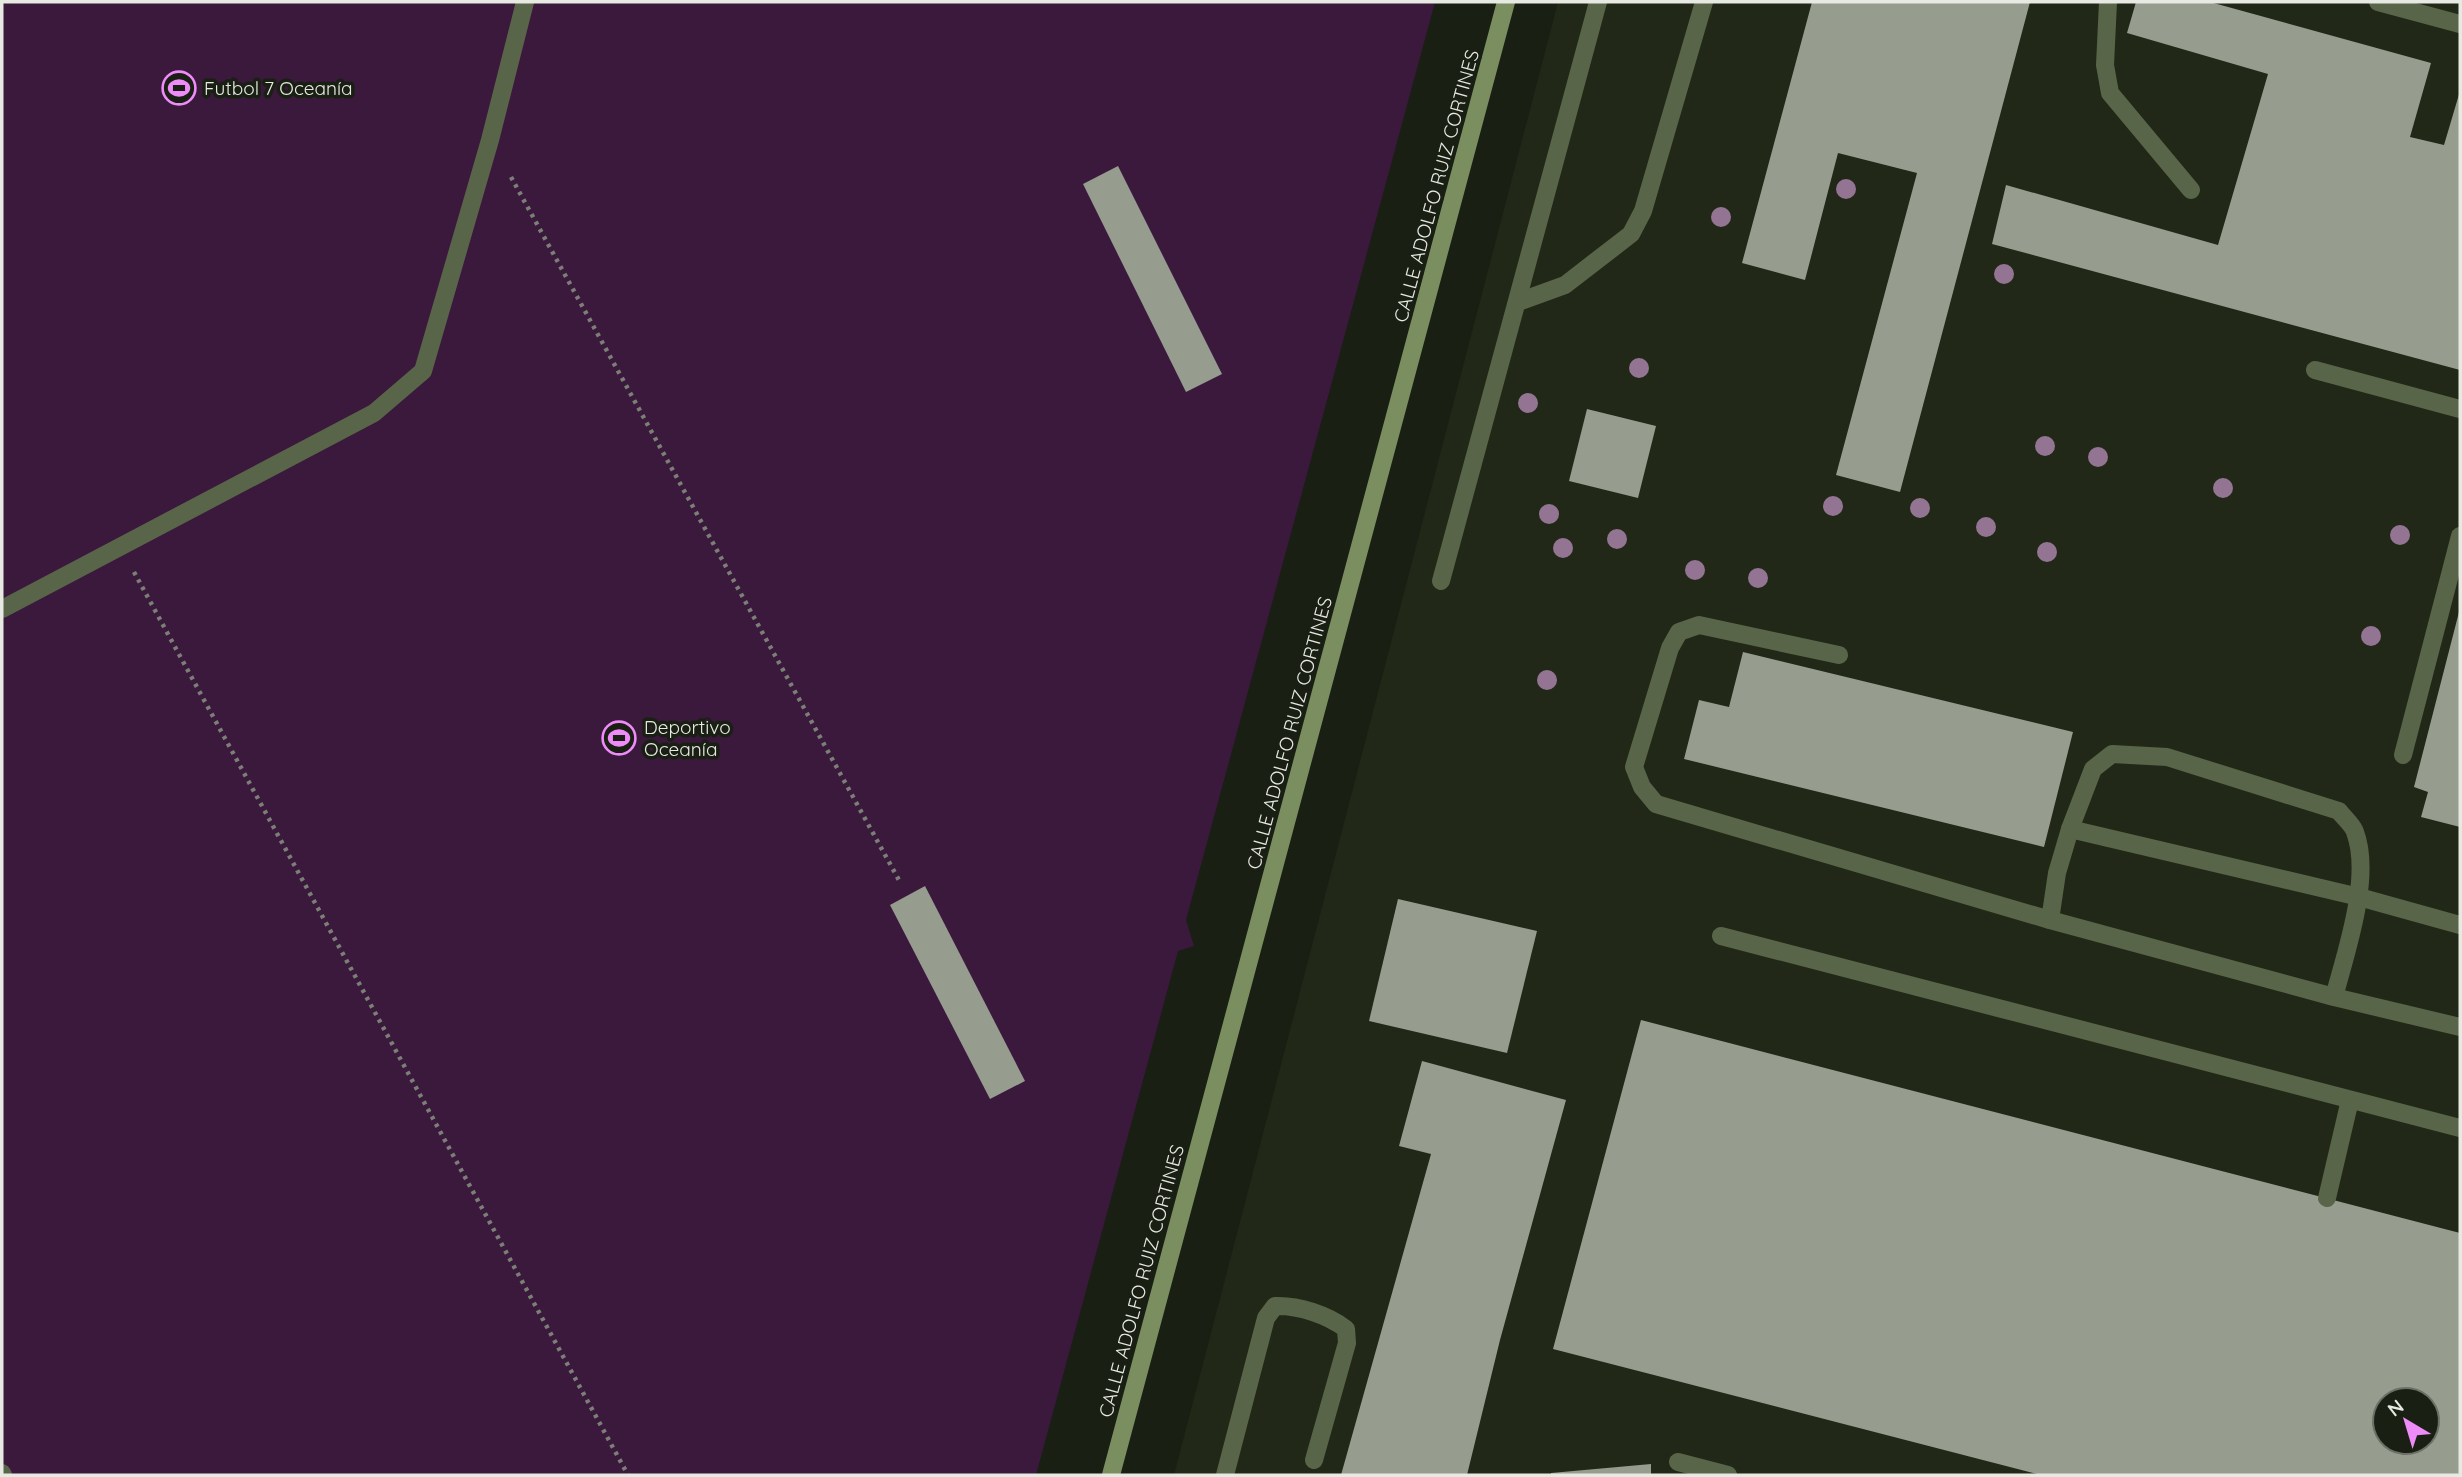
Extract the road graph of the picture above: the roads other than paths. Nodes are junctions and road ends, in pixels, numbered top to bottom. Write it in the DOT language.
graph roads {
  1 [pos="525,2"];
  2 [pos="1506,2"];
  3 [pos="1598,2"];
  4 [pos="1704,2"];
  5 [pos="2108,2"];
  6 [pos="2378,2"];
  7 [pos="2460,24"];
  8 [pos="2191,190"];
  9 [pos="1518,302"];
  10 [pos="2315,370"];
  11 [pos="2460,409"];
  12 [pos="2460,536"];
  13 [pos="1441,581"];
  14 [pos="2,609"];
  15 [pos="1839,654"];
  16 [pos="2403,755"];
  17 [pos="2070,829"];
  18 [pos="2359,897"];
  19 [pos="2050,920"];
  20 [pos="2460,925"];
  21 [pos="1721,936"];
  22 [pos="2334,997"];
  23 [pos="2460,1027"];
  24 [pos="2350,1100"];
  25 [pos="2460,1128"];
  26 [pos="2327,1198"];
  27 [pos="1314,1460"];
  28 [pos="1678,1462"];
  29 [pos="1111,1475"];
  30 [pos="1225,1475"];
  31 [pos="1728,1475"];
  1 -- 14 [label="street"];
  2 -- 29 [label="street, CALLE ADOLFO RUIZ CORTINES"];
  3 -- 9 [label="street"];
  4 -- 9 [label="street"];
  5 -- 8 [label="street"];
  6 -- 7 [label="street"];
  9 -- 13 [label="street"];
  10 -- 11 [label="street"];
  12 -- 16 [label="street"];
  15 -- 19 [label="street"];
  17 -- 18 [label="street"];
  17 -- 18 [label="street"];
  17 -- 19 [label="street"];
  18 -- 20 [label="street"];
  18 -- 22 [label="street"];
  19 -- 22 [label="street"];
  21 -- 24 [label="street"];
  22 -- 23 [label="street"];
  24 -- 25 [label="street"];
  24 -- 26 [label="street"];
  27 -- 30 [label="street"];
  28 -- 31 [label="street"];
}
